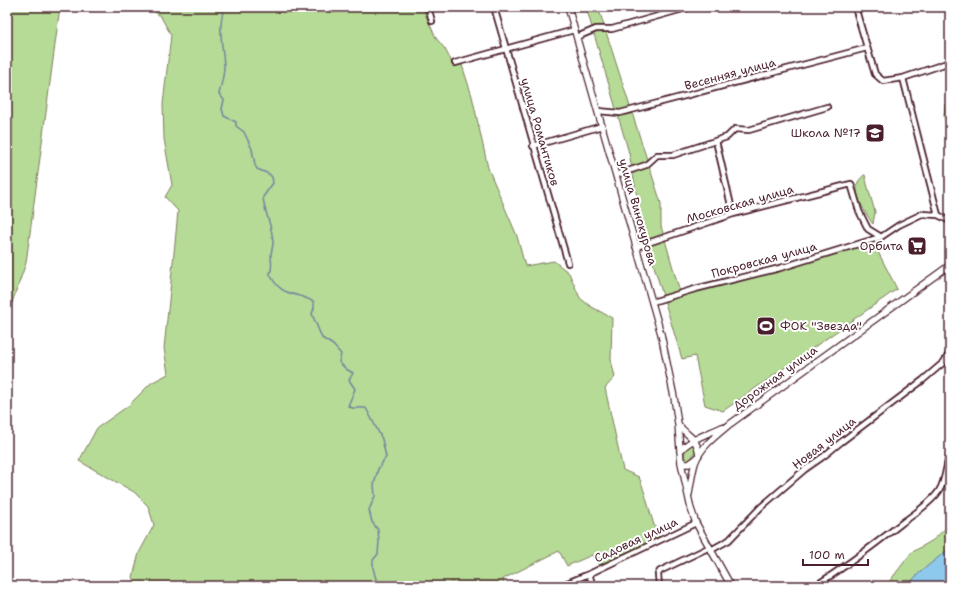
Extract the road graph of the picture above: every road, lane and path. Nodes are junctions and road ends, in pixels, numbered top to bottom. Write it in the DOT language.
graph roads {
  1 [pos="428,7"];
  2 [pos="494,7"];
  3 [pos="568,7"];
  4 [pos="690,7"];
  5 [pos="855,7"];
  6 [pos="432,21"];
  7 [pos="574,30"];
  8 [pos="577,37"];
  9 [pos="506,48"];
  10 [pos="867,48"];
  11 [pos="950,62"];
  12 [pos="455,63"];
  13 [pos="903,78"];
  14 [pos="827,107"];
  15 [pos="598,111"];
  16 [pos="602,126"];
  17 [pos="716,141"];
  18 [pos="533,146"];
  19 [pos="616,175"];
  20 [pos="733,214"];
  21 [pos="938,215"];
  22 [pos="950,221"];
  23 [pos="880,237"];
  24 [pos="636,247"];
  25 [pos="568,263"];
  26 [pos="950,265"];
  27 [pos="652,302"];
  28 [pos="950,352"];
  29 [pos="678,424"];
  30 [pos="730,424"];
  31 [pos="695,440"];
  32 [pos="680,451"];
  33 [pos="950,453"];
  34 [pos="698,457"];
  35 [pos="681,460"];
  36 [pos="688,498"];
  37 [pos="696,523"];
  38 [pos="710,548"];
  39 [pos="589,574"];
  40 [pos="560,586"];
  41 [pos="593,586"];
  42 [pos="659,586"];
  43 [pos="731,586"];
  44 [pos="815,586"];
  1 -- 6 [label="street"];
  2 -- 9 [label="street, улица Романтиков"];
  3 -- 7 [label="main road, улица Винокурова"];
  4 -- 8 [label="street"];
  5 -- 10 [label="street"];
  7 -- 8 [label="main road, улица Винокурова"];
  7 -- 9 [label="street"];
  8 -- 15 [label="main road, улица Винокурова"];
  9 -- 12 [label="street"];
  9 -- 18 [label="street, улица Романтиков"];
  10 -- 13 [label="street"];
  10 -- 15 [label="street, Весенняя улица"];
  11 -- 13 [label="street"];
  13 -- 21 [label="street"];
  14 -- 17 [label="street"];
  15 -- 16 [label="main road, улица Винокурова"];
  16 -- 18 [label="street"];
  16 -- 19 [label="main road, улица Винокурова"];
  17 -- 19 [label="street"];
  17 -- 20 [label="street"];
  18 -- 25 [label="street, улица Романтиков"];
  19 -- 24 [label="main road, улица Винокурова"];
  20 -- 23 [label="street, Московская улица"];
  20 -- 24 [label="street, Московская улица"];
  21 -- 22 [label="street"];
  21 -- 23 [label="street, Покровская улица"];
  23 -- 27 [label="street, Покровская улица"];
  24 -- 27 [label="main road, улица Винокурова"];
  26 -- 30 [label="main road, Дорожная улица"];
  27 -- 29 [label="main road, улица Винокурова"];
  28 -- 38 [label="street, Новая улица"];
  29 -- 31 [label="main road"];
  29 -- 32 [label="main road, Садовая улица"];
  30 -- 31 [label="main road"];
  30 -- 34 [label="main road"];
  31 -- 32 [label="main road"];
  31 -- 34 [label="main road"];
  32 -- 35 [label="main road, Садовая улица"];
  33 -- 44 [label="street"];
  34 -- 35 [label="main road"];
  34 -- 36 [label="main road, Садовая улица"];
  35 -- 36 [label="main road, Садовая улица"];
  36 -- 37 [label="main road, Садовая улица"];
  37 -- 38 [label="main road"];
  37 -- 39 [label="street, Садовая улица"];
  38 -- 42 [label="street"];
  38 -- 43 [label="main road"];
  39 -- 40 [label="street, Садовая улица"];
  39 -- 41 [label="street"];
}
